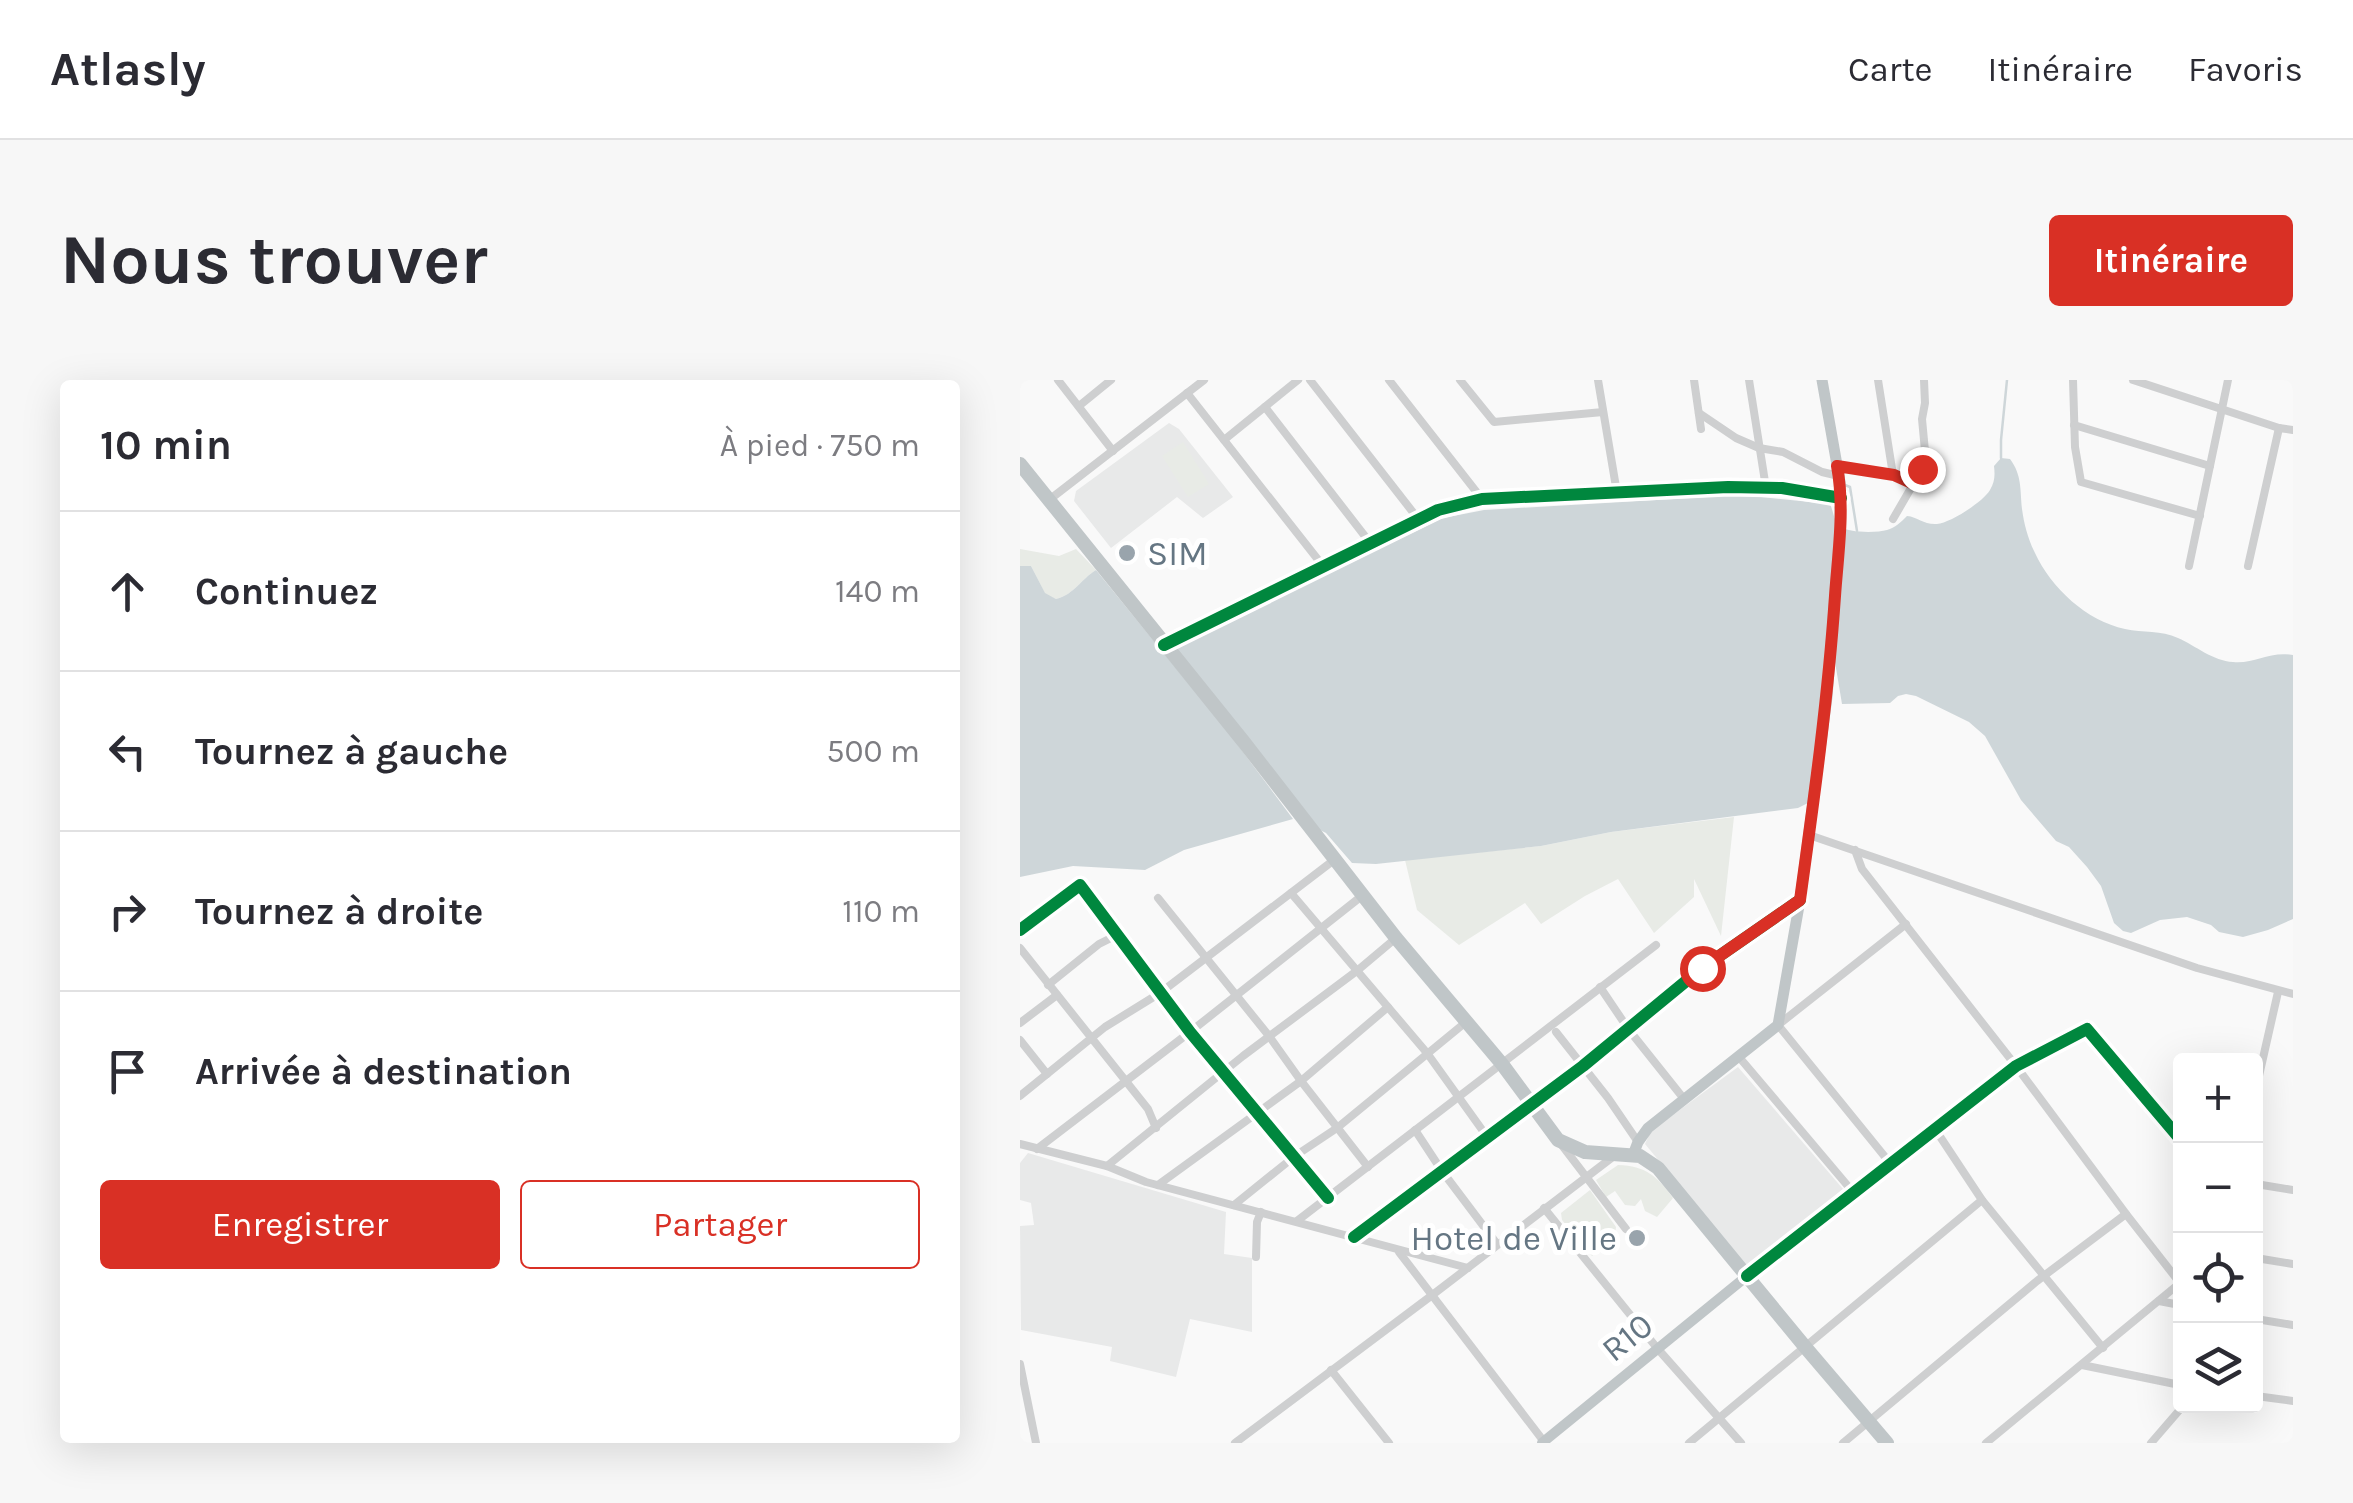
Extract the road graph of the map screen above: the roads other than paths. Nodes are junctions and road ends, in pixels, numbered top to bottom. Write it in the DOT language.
graph roads {
  1 [pos="1058,380"];
  2 [pos="1110,380"];
  3 [pos="1204,380"];
  4 [pos="1298,380"];
  5 [pos="1310,380"];
  6 [pos="1388,380"];
  7 [pos="1460,380"];
  8 [pos="1598,380"];
  9 [pos="1694,380"];
  10 [pos="1749,380"];
  11 [pos="1822,380"];
  12 [pos="1878,380"];
  13 [pos="1924,380"];
  14 [pos="2073,380"];
  15 [pos="2133,380"];
  16 [pos="2228,380"];
  17 [pos="1187,393"];
  18 [pos="1079,406"];
  19 [pos="1264,407"];
  20 [pos="2222,408"];
  21 [pos="1603,412"];
  22 [pos="1699,414"];
  23 [pos="2074,425"];
  24 [pos="2279,428"];
  25 [pos="1701,429"];
  26 [pos="2293,430"];
  27 [pos="1224,440"];
  28 [pos="1759,448"];
  29 [pos="1113,451"];
  30 [pos="1020,464"];
  31 [pos="2210,466"];
  32 [pos="1894,475"];
  33 [pos="1839,482"];
  34 [pos="1914,484"];
  35 [pos="1766,488"];
  36 [pos="1616,493"];
  37 [pos="1482,499"];
  38 [pos="1049,500"];
  39 [pos="2200,516"];
  40 [pos="1892,519"];
  41 [pos="1419,520"];
  42 [pos="1370,544"];
  43 [pos="1323,566"];
  44 [pos="2190,566"];
  45 [pos="2248,566"];
  46 [pos="1164,645"];
  47 [pos="1810,835"];
  48 [pos="1855,850"];
  49 [pos="1334,860"];
  50 [pos="1291,893"];
  51 [pos="1363,896"];
  52 [pos="1158,898"];
  53 [pos="1800,900"];
  54 [pos="1906,924"];
  55 [pos="1320,929"];
  56 [pos="1020,930"];
  57 [pos="1117,936"];
  58 [pos="1396,938"];
  59 [pos="1656,945"];
  60 [pos="1020,948"];
  61 [pos="1206,958"];
  62 [pos="1358,970"];
  63 [pos="1048,984"];
  64 [pos="1600,987"];
  65 [pos="2278,992"];
  66 [pos="1160,993"];
  67 [pos="1056,994"];
  68 [pos="2293,994"];
  69 [pos="1236,995"];
  70 [pos="1388,1007"];
  71 [pos="1466,1021"];
  72 [pos="1020,1023"];
  73 [pos="1778,1025"];
  74 [pos="1629,1030"];
  75 [pos="1190,1032"];
  76 [pos="1556,1032"];
  77 [pos="1269,1036"];
  78 [pos="1020,1040"];
  79 [pos="1092,1040"];
  80 [pos="1427,1053"];
  81 [pos="1738,1057"];
  82 [pos="2263,1057"];
  83 [pos="1502,1064"];
  84 [pos="1583,1066"];
  85 [pos="2016,1066"];
  86 [pos="1224,1072"];
  87 [pos="1047,1074"];
  88 [pos="1125,1081"];
  89 [pos="1300,1081"];
  90 [pos="1020,1096"];
  91 [pos="1458,1096"];
  92 [pos="1684,1099"];
  93 [pos="1532,1104"];
  94 [pos="1256,1114"];
  95 [pos="1156,1128"];
  96 [pos="1337,1128"];
  97 [pos="1935,1129"];
  98 [pos="1415,1130"];
  99 [pos="2173,1132"];
  100 [pos="1488,1138"];
  101 [pos="1558,1140"];
  102 [pos="1020,1144"];
  103 [pos="1635,1148"];
  104 [pos="1037,1149"];
  105 [pos="1614,1155"];
  106 [pos="1296,1156"];
  107 [pos="1890,1164"];
  108 [pos="1107,1166"];
  109 [pos="1368,1166"];
  110 [pos="1442,1171"];
  111 [pos="1586,1176"];
  112 [pos="1158,1185"];
  113 [pos="2263,1185"];
  114 [pos="2293,1190"];
  115 [pos="1853,1192"];
  116 [pos="1328,1198"];
  117 [pos="1982,1200"];
  118 [pos="1234,1205"];
  119 [pos="1544,1208"];
  120 [pos="1260,1212"];
  121 [pos="2126,1214"];
  122 [pos="1297,1221"];
  123 [pos="1626,1229"];
  124 [pos="1354,1237"];
  125 [pos="1497,1244"];
  126 [pos="1398,1250"];
  127 [pos="1256,1257"];
  128 [pos="2263,1259"];
  129 [pos="2293,1264"];
  130 [pos="1468,1268"];
  131 [pos="2173,1274"];
  132 [pos="1748,1276"];
  133 [pos="2044,1276"];
  134 [pos="2173,1289"];
  135 [pos="1431,1296"];
  136 [pos="2159,1301"];
  137 [pos="2173,1304"];
  138 [pos="2263,1320"];
  139 [pos="2293,1325"];
  140 [pos="1657,1348"];
  141 [pos="1806,1348"];
  142 [pos="2103,1348"];
  143 [pos="1020,1364"];
  144 [pos="2082,1365"];
  145 [pos="1331,1370"];
  146 [pos="2173,1384"];
  147 [pos="1023,1395"];
  148 [pos="2263,1397"];
  149 [pos="2293,1401"];
  150 [pos="2177,1413"];
  151 [pos="1719,1417"];
  152 [pos="1869,1420"];
  153 [pos="1036,1443"];
  154 [pos="1235,1443"];
  155 [pos="1389,1443"];
  156 [pos="1544,1443"];
  157 [pos="1689,1443"];
  158 [pos="1741,1443"];
  159 [pos="1843,1443"];
  160 [pos="1887,1443"];
  161 [pos="1986,1443"];
  162 [pos="2151,1443"];
  1 -- 18 [label="street"];
  2 -- 18 [label="street"];
  3 -- 17 [label="street"];
  4 -- 19 [label="street"];
  5 -- 41 [label="street"];
  6 -- 37 [label="street"];
  7 -- 21 [label="street"];
  8 -- 21 [label="street"];
  9 -- 22 [label="street"];
  10 -- 28 [label="street"];
  11 -- 33 [label="main road"];
  12 -- 32 [label="street"];
  13 -- 34 [label="street"];
  14 -- 23 [label="street"];
  15 -- 20 [label="street"];
  16 -- 20 [label="street"];
  17 -- 27 [label="street"];
  17 -- 29 [label="street"];
  18 -- 29 [label="street"];
  19 -- 27 [label="street"];
  19 -- 42 [label="street"];
  20 -- 24 [label="street"];
  20 -- 31 [label="street"];
  21 -- 36 [label="street"];
  22 -- 25 [label="street"];
  22 -- 28 [label="street"];
  23 -- 31 [label="street"];
  23 -- 39 [label="street"];
  24 -- 26 [label="street"];
  24 -- 45 [label="street"];
  27 -- 43 [label="street"];
  28 -- 33 [label="street"];
  28 -- 35 [label="street"];
  29 -- 38 [label="street"];
  30 -- 38 [label="highway"];
  31 -- 39 [label="street"];
  32 -- 33 [label="street"];
  32 -- 34 [label="street"];
  33 -- 35 [label="street"];
  33 -- 47 [label="main road"];
  34 -- 40 [label="street"];
  35 -- 36 [label="street"];
  36 -- 37 [label="street"];
  37 -- 41 [label="street"];
  38 -- 46 [label="highway"];
  39 -- 44 [label="street"];
  41 -- 42 [label="street"];
  42 -- 43 [label="street"];
  43 -- 46 [label="street"];
  46 -- 49 [label="highway"];
  47 -- 48 [label="street"];
  47 -- 53 [label="main road"];
  48 -- 54 [label="street"];
  48 -- 65 [label="street"];
  49 -- 50 [label="street"];
  49 -- 51 [label="highway"];
  50 -- 55 [label="street"];
  50 -- 61 [label="street"];
  51 -- 55 [label="street"];
  51 -- 58 [label="highway"];
  52 -- 61 [label="street"];
  53 -- 73 [label="main road"];
  53 -- 74 [label="street"];
  54 -- 73 [label="street"];
  54 -- 85 [label="street"];
  55 -- 62 [label="street"];
  55 -- 69 [label="street"];
  56 -- 57 [label="street"];
  57 -- 63 [label="street"];
  57 -- 66 [label="street"];
  58 -- 62 [label="street"];
  58 -- 71 [label="highway"];
  59 -- 64 [label="street"];
  60 -- 63 [label="street"];
  61 -- 66 [label="street"];
  61 -- 69 [label="street"];
  62 -- 70 [label="street"];
  62 -- 77 [label="street"];
  63 -- 67 [label="street"];
  64 -- 74 [label="street"];
  64 -- 83 [label="street"];
  65 -- 68 [label="street"];
  65 -- 82 [label="street"];
  66 -- 75 [label="street"];
  66 -- 79 [label="street"];
  67 -- 72 [label="street"];
  67 -- 79 [label="street"];
  69 -- 75 [label="street"];
  69 -- 77 [label="street"];
  70 -- 80 [label="street"];
  70 -- 89 [label="street"];
  71 -- 80 [label="street"];
  71 -- 83 [label="highway"];
  73 -- 81 [label="main road"];
  73 -- 107 [label="street"];
  74 -- 84 [label="street"];
  74 -- 92 [label="street"];
  75 -- 86 [label="street"];
  75 -- 88 [label="street"];
  76 -- 84 [label="street"];
  77 -- 86 [label="street"];
  77 -- 89 [label="street"];
  78 -- 87 [label="street"];
  79 -- 87 [label="street"];
  79 -- 88 [label="street"];
  80 -- 91 [label="street"];
  80 -- 96 [label="street"];
  81 -- 92 [label="main road"];
  81 -- 115 [label="street"];
  83 -- 91 [label="street"];
  83 -- 93 [label="highway"];
  84 -- 93 [label="street"];
  84 -- 103 [label="street"];
  85 -- 97 [label="street"];
  85 -- 99 [label="street"];
  85 -- 121 [label="street"];
  86 -- 94 [label="street"];
  86 -- 95 [label="street"];
  87 -- 90 [label="street"];
  88 -- 95 [label="street"];
  88 -- 104 [label="street"];
  89 -- 94 [label="street"];
  89 -- 96 [label="street"];
  91 -- 98 [label="street"];
  91 -- 100 [label="street"];
  92 -- 103 [label="main road"];
  93 -- 100 [label="street"];
  93 -- 101 [label="highway"];
  94 -- 106 [label="street"];
  94 -- 112 [label="street"];
  95 -- 108 [label="street"];
  96 -- 106 [label="street"];
  96 -- 109 [label="street"];
  97 -- 107 [label="street"];
  97 -- 117 [label="street"];
  98 -- 109 [label="street"];
  98 -- 110 [label="street"];
  100 -- 110 [label="street"];
  101 -- 105 [label="highway"];
  101 -- 111 [label="street"];
  102 -- 104 [label="street"];
  103 -- 105 [label="highway"];
  103 -- 132 [label="highway"];
  104 -- 108 [label="street"];
  105 -- 111 [label="street"];
  106 -- 116 [label="street"];
  106 -- 118 [label="street"];
  107 -- 115 [label="street"];
  108 -- 112 [label="street"];
  109 -- 116 [label="street"];
  110 -- 124 [label="street"];
  110 -- 125 [label="street"];
  111 -- 119 [label="street"];
  111 -- 123 [label="street"];
  112 -- 118 [label="street"];
  113 -- 114 [label="street"];
  115 -- 132 [label="street"];
  116 -- 122 [label="street"];
  117 -- 133 [label="street"];
  117 -- 141 [label="street"];
  118 -- 120 [label="street"];
  119 -- 125 [label="street"];
  119 -- 140 [label="street"];
  120 -- 122 [label="street"];
  120 -- 127 [label="street"];
  121 -- 131 [label="street"];
  121 -- 133 [label="street"];
  122 -- 124 [label="street"];
  124 -- 126 [label="street"];
  125 -- 130 [label="street"];
  126 -- 130 [label="street"];
  126 -- 135 [label="street"];
  128 -- 129 [label="street"];
  130 -- 135 [label="street"];
  132 -- 140 [label="main road, R10"];
  132 -- 141 [label="highway"];
  133 -- 142 [label="street"];
  133 -- 152 [label="street"];
  134 -- 136 [label="street"];
  135 -- 145 [label="street"];
  135 -- 156 [label="street"];
  136 -- 137 [label="street"];
  136 -- 142 [label="street"];
  138 -- 139 [label="street"];
  140 -- 151 [label="street"];
  140 -- 156 [label="main road, R10"];
  141 -- 151 [label="street"];
  141 -- 152 [label="highway"];
  142 -- 144 [label="street"];
  143 -- 147 [label="street"];
  144 -- 146 [label="street"];
  144 -- 161 [label="street"];
  145 -- 154 [label="street"];
  145 -- 155 [label="street"];
  147 -- 153 [label="street"];
  148 -- 149 [label="street"];
  150 -- 162 [label="street"];
  151 -- 157 [label="street"];
  151 -- 158 [label="street"];
  152 -- 159 [label="street"];
  152 -- 160 [label="highway"];
}
